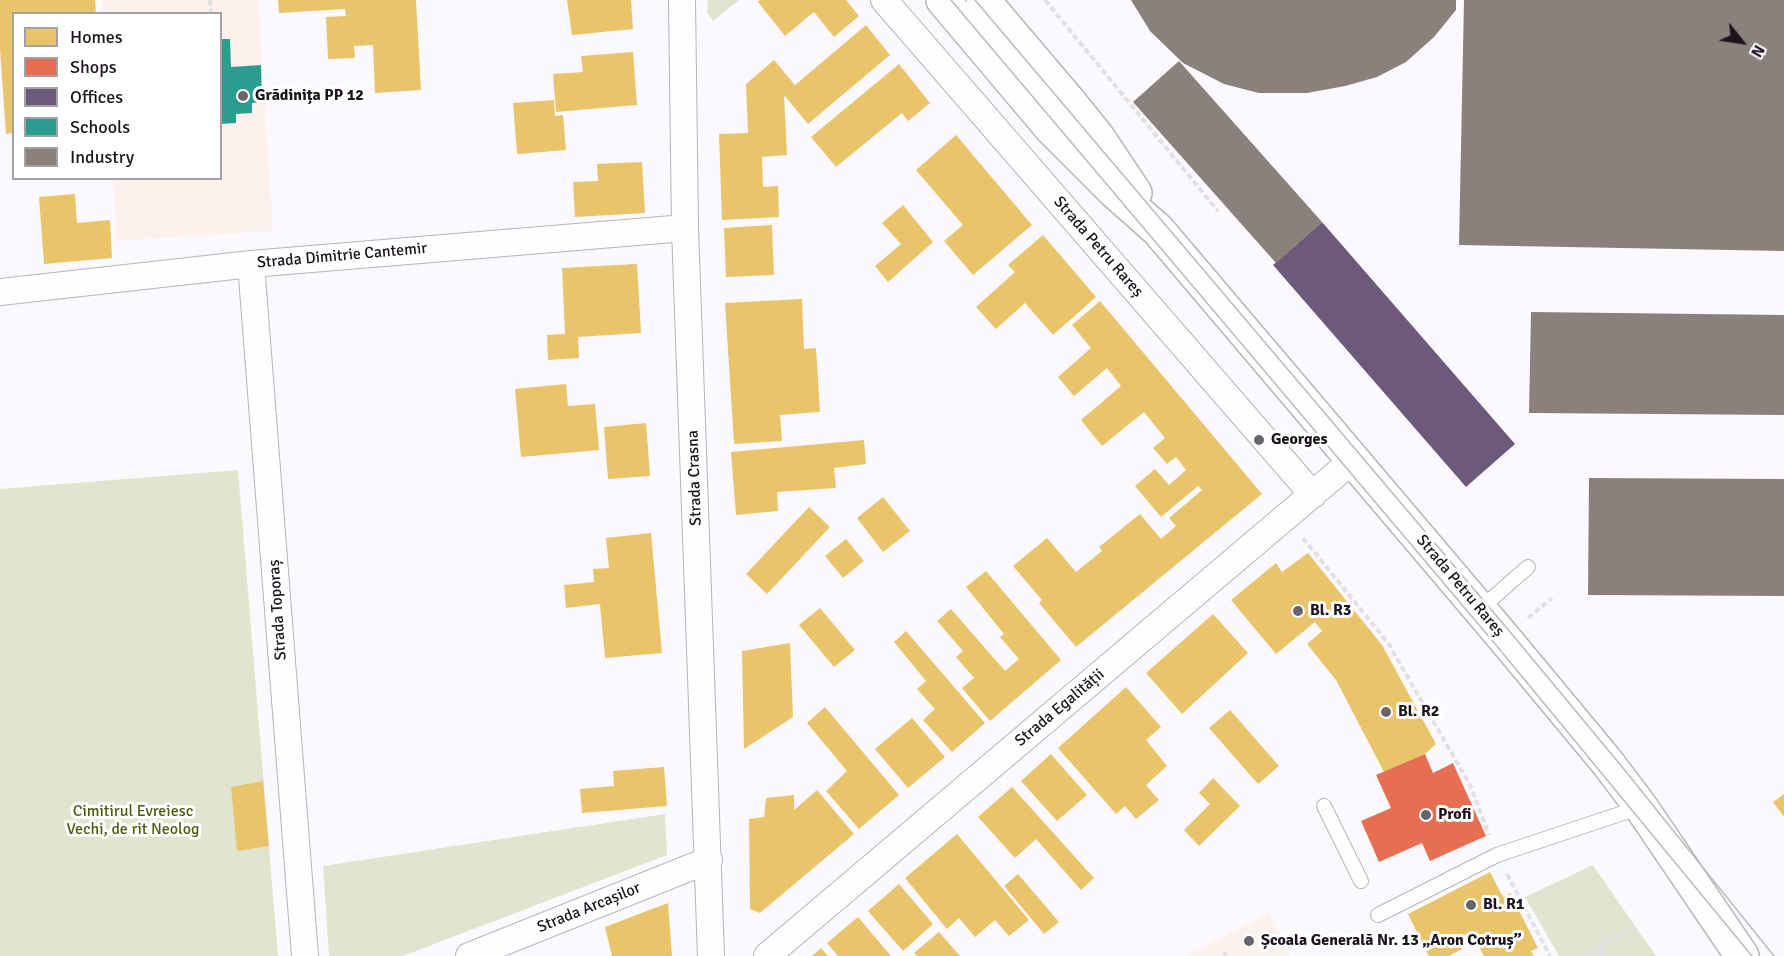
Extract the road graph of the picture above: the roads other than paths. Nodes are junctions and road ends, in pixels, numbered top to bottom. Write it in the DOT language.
graph roads {
  1 [pos="682,0"];
  2 [pos="884,0"];
  3 [pos="943,0"];
  4 [pos="983,0"];
  5 [pos="686,228"];
  6 [pos="1158,230"];
  7 [pos="251,264"];
  8 [pos="0,292"];
  9 [pos="1353,460"];
  10 [pos="1313,495"];
  11 [pos="1528,567"];
  12 [pos="1480,609"];
  13 [pos="1324,806"];
  14 [pos="1641,807"];
  15 [pos="708,860"];
  16 [pos="1361,881"];
  17 [pos="1378,915"];
  18 [pos="305,956"];
  19 [pos="469,956"];
  20 [pos="711,956"];
  21 [pos="767,956"];
  22 [pos="1742,956"];
  1 -- 5 [label="street, Strada Crasna"];
  2 -- 10 [label="street, Strada Petru Rareș"];
  3 -- 6 [label="main road, Strada Petru Rareș"];
  4 -- 6 [label="main road, Strada Petru Rareș"];
  5 -- 7 [label="street, Strada Dimitrie Cantemir"];
  5 -- 15 [label="street, Strada Crasna"];
  6 -- 9 [label="main road, Strada Petru Rareș"];
  7 -- 8 [label="street, Strada Dimitrie Cantemir"];
  7 -- 18 [label="street, Strada Toporaș"];
  9 -- 10 [label="street, Strada Egalității"];
  9 -- 12 [label="main road, Strada Petru Rareș"];
  10 -- 21 [label="street, Strada Egalității"];
  11 -- 12 [label="lane"];
  12 -- 14 [label="main road, Strada Petru Rareș"];
  13 -- 16 [label="lane"];
  14 -- 17 [label="lane"];
  14 -- 22 [label="main road, Strada Petru Rareș"];
  15 -- 19 [label="street, Strada Arcașilor"];
  15 -- 20 [label="street, Strada Crasna"];
}
